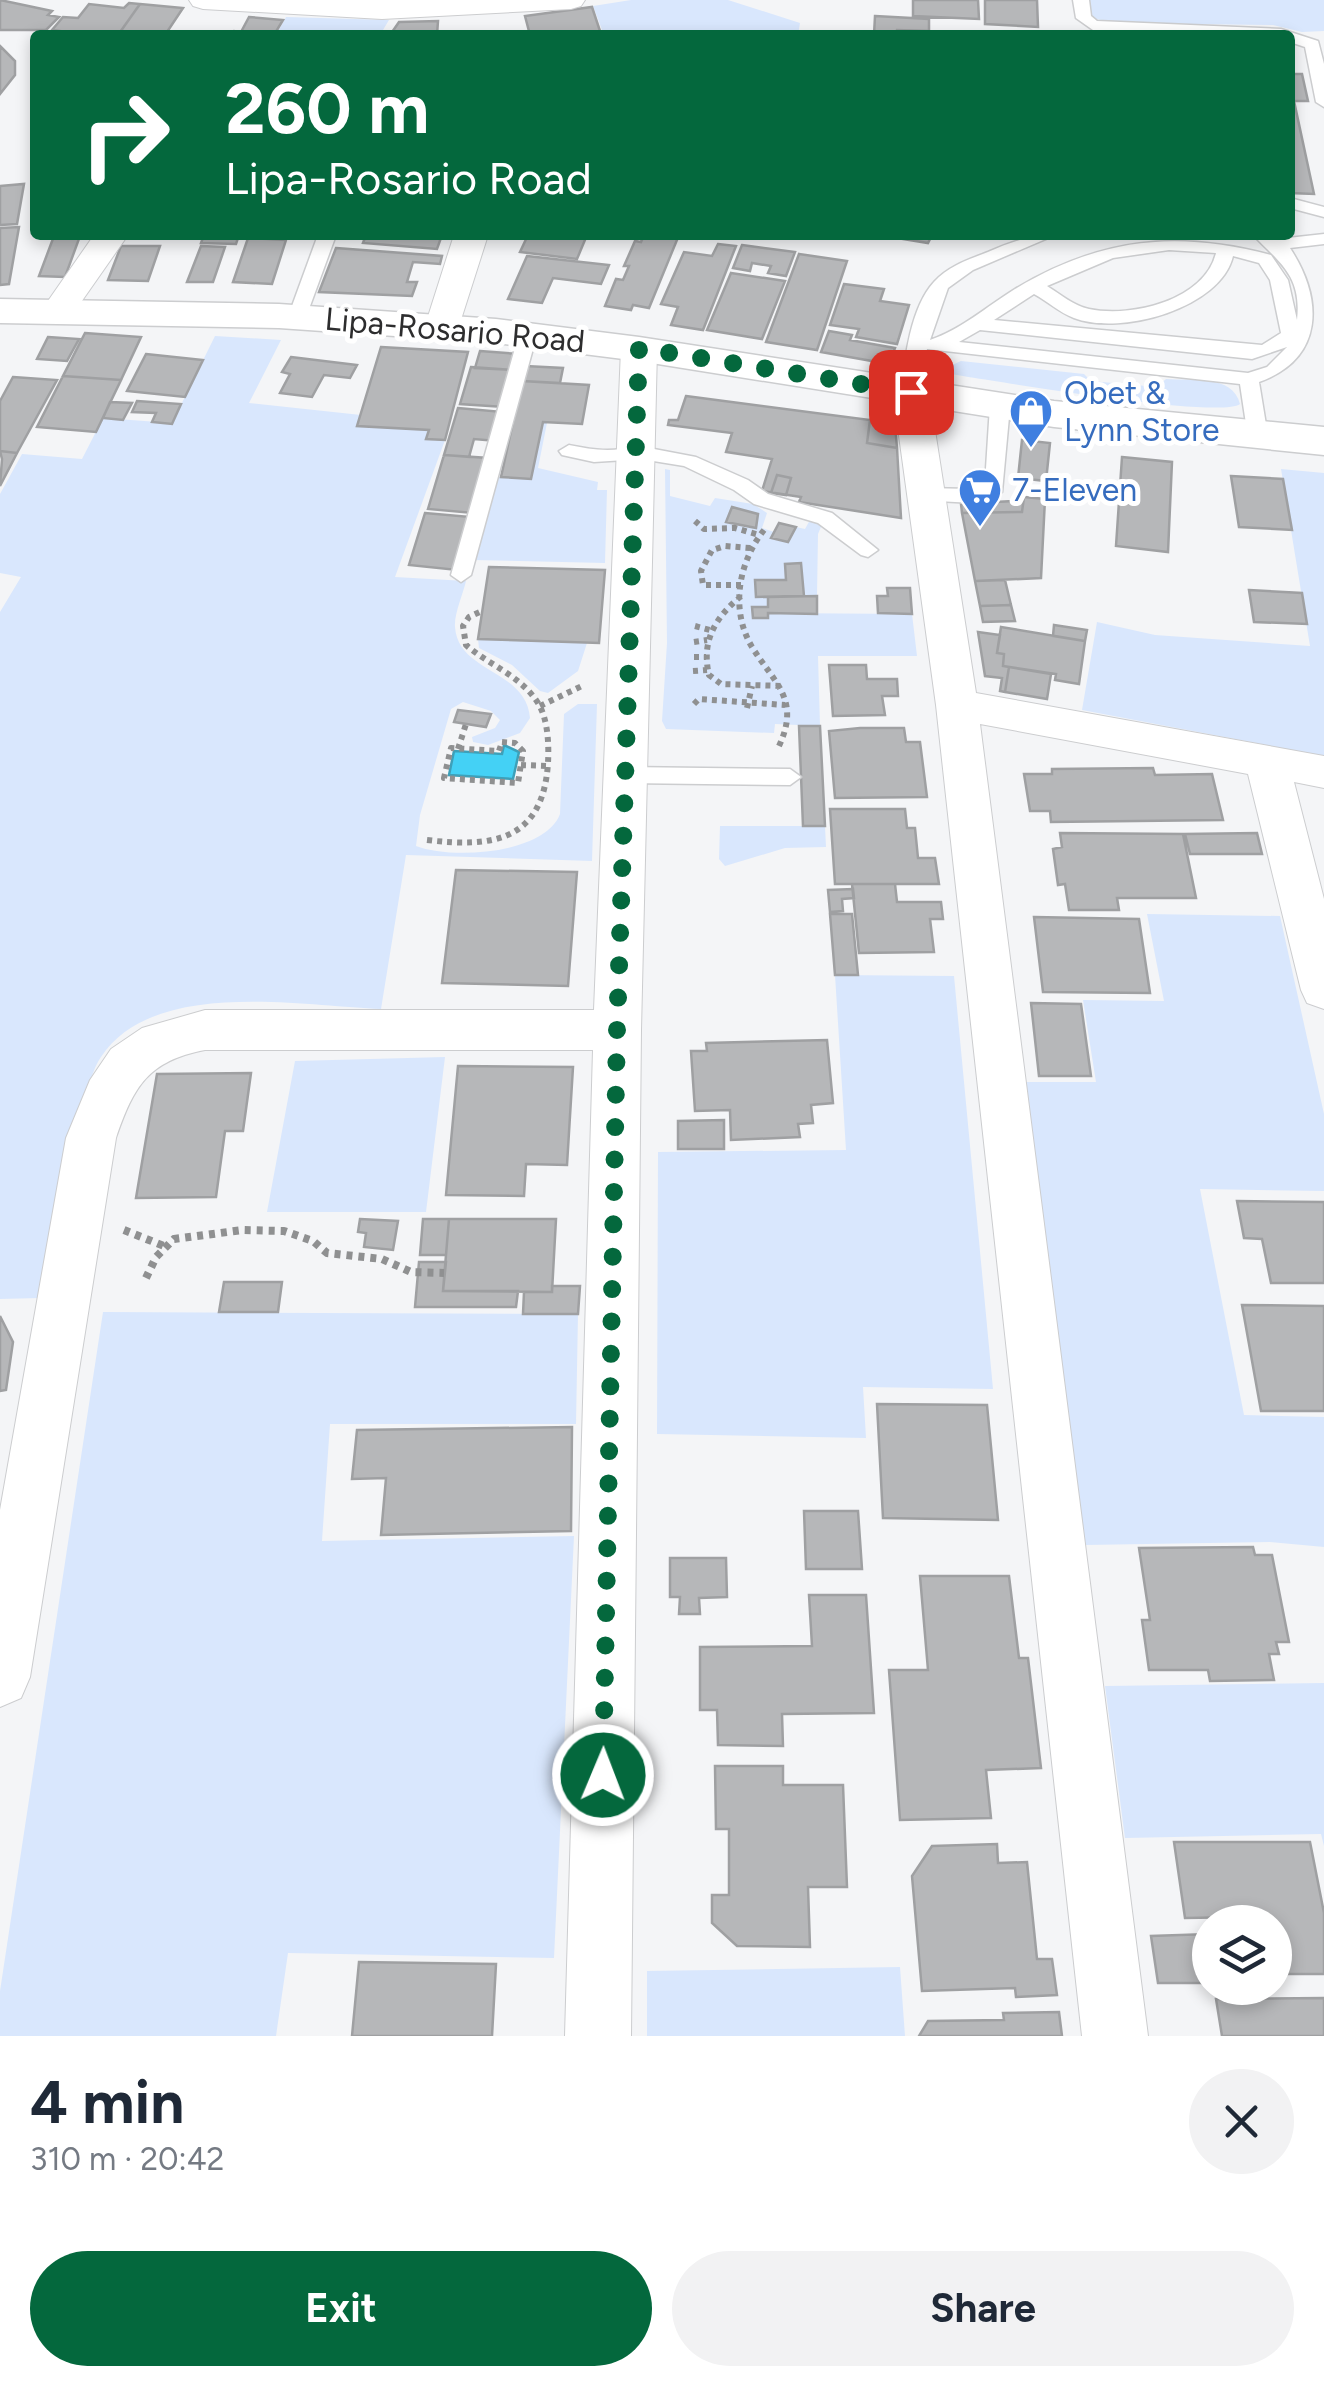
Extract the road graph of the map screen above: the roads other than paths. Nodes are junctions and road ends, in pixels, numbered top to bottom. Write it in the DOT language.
graph roads {
  1 [pos="203,0"];
  2 [pos="571,0"];
  3 [pos="1082,0"];
  4 [pos="490,2"];
  5 [pos="495,30"];
  6 [pos="1197,30"];
  7 [pos="1295,36"];
  8 [pos="1324,102"];
  9 [pos="1295,204"];
  10 [pos="1324,212"];
  11 [pos="1324,239"];
  12 [pos="108,240"];
  13 [pos="308,240"];
  14 [pos="325,240"];
  15 [pos="469,240"];
  16 [pos="1033,240"];
  17 [pos="1272,240"];
  18 [pos="1295,240"];
  19 [pos="1226,250"];
  20 [pos="1034,286"];
  21 [pos="0,310"];
  22 [pos="58,312"];
  23 [pos="288,316"];
  24 [pos="978,324"];
  25 [pos="442,326"];
  26 [pos="528,334"];
  27 [pos="927,344"];
  28 [pos="639,348"];
  29 [pos="1248,380"];
  30 [pos="911,392"];
  31 [pos="1000,406"];
  32 [pos="1258,437"];
  33 [pos="1324,441"];
  34 [pos="569,451"];
  35 [pos="634,453"];
  36 [pos="926,495"];
  37 [pos="868,550"];
  38 [pos="461,575"];
  39 [pos="958,704"];
  40 [pos="1267,762"];
  41 [pos="1324,772"];
  42 [pos="625,774"];
  43 [pos="782,776"];
  44 [pos="1324,990"];
  45 [pos="617,1030"];
  46 [pos="0,1678"];
  47 [pos="598,2036"];
  48 [pos="1115,2036"];
  1 -- 4 [label="street"];
  2 -- 4 [label="street"];
  3 -- 6 [label="lane"];
  4 -- 5 [label="street"];
  7 -- 8 [label="lane"];
  9 -- 10 [label="lane"];
  11 -- 18 [label="lane"];
  12 -- 22 [label="street"];
  13 -- 23 [label="lane"];
  14 -- 23 [label="lane"];
  15 -- 25 [label="street"];
  16 -- 27 [label="lane"];
  17 -- 29 [label="lane"];
  19 -- 20 [label="lane"];
  19 -- 20 [label="lane"];
  19 -- 24 [label="lane"];
  20 -- 24 [label="lane"];
  21 -- 22 [label="main road, Lipa-Rosario Road"];
  22 -- 23 [label="main road, Lipa-Rosario Road"];
  23 -- 25 [label="main road, Lipa-Rosario Road"];
  24 -- 27 [label="lane"];
  25 -- 26 [label="main road, Lipa-Rosario Road"];
  26 -- 28 [label="main road, Lipa-Rosario Road"];
  26 -- 38 [label="lane"];
  27 -- 29 [label="lane"];
  27 -- 30 [label="lane"];
  28 -- 30 [label="main road, Lipa-Rosario Road"];
  28 -- 35 [label="street"];
  29 -- 32 [label="lane"];
  30 -- 31 [label="main road, Lipa-Rosario Road"];
  30 -- 36 [label="street"];
  31 -- 32 [label="main road, Lipa-Rosario Road"];
  31 -- 36 [label="lane"];
  32 -- 33 [label="main road, Lipa-Rosario Road"];
  34 -- 35 [label="lane"];
  35 -- 37 [label="lane"];
  35 -- 42 [label="street"];
  36 -- 39 [label="street"];
  39 -- 40 [label="street"];
  39 -- 48 [label="street"];
  40 -- 41 [label="street"];
  40 -- 44 [label="street"];
  42 -- 43 [label="lane"];
  42 -- 45 [label="street"];
  45 -- 46 [label="street"];
  45 -- 47 [label="street"];
}
